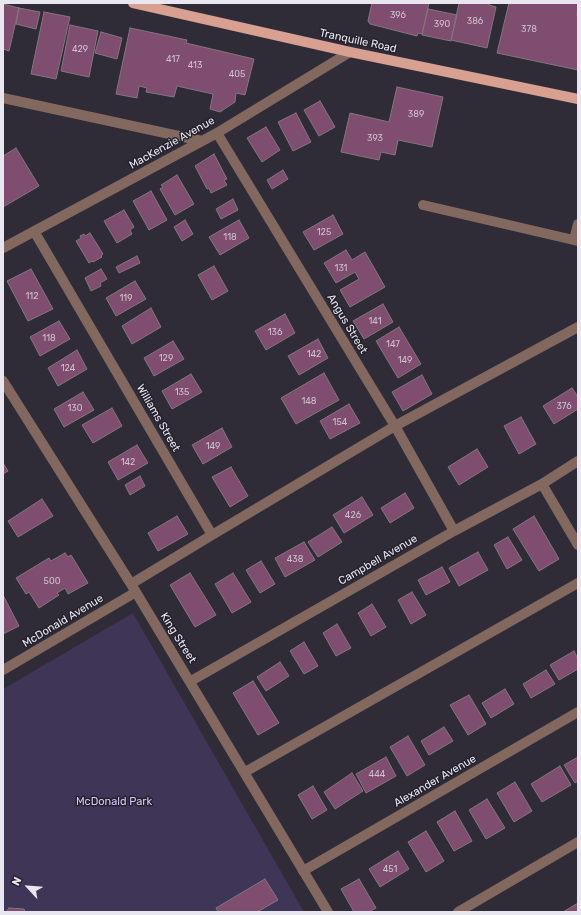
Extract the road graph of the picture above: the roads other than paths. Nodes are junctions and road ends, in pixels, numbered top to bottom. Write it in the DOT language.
graph roads {
  1 [pos="133,3"];
  2 [pos="350,52"];
  3 [pos="3,98"];
  4 [pos="578,99"];
  5 [pos="217,133"];
  6 [pos="202,141"];
  7 [pos="423,205"];
  8 [pos="578,224"];
  9 [pos="34,231"];
  10 [pos="576,241"];
  11 [pos="3,248"];
  12 [pos="578,327"];
  13 [pos="3,381"];
  14 [pos="395,426"];
  15 [pos="578,461"];
  16 [pos="542,484"];
  17 [pos="454,530"];
  18 [pos="212,535"];
  19 [pos="578,545"];
  20 [pos="578,583"];
  21 [pos="134,588"];
  22 [pos="3,670"];
  23 [pos="191,681"];
  24 [pos="578,712"];
  25 [pos="245,772"];
  26 [pos="578,842"];
  27 [pos="304,871"];
  28 [pos="328,912"];
  29 [pos="458,912"];
  1 -- 2 [label="main road, Tranquille Road"];
  2 -- 4 [label="main road, Tranquille Road"];
  2 -- 5 [label="street, MacKenzie Avenue"];
  3 -- 6 [label="street"];
  5 -- 6 [label="street, MacKenzie Avenue"];
  5 -- 14 [label="street, Angus Street"];
  6 -- 9 [label="street, MacKenzie Avenue"];
  7 -- 10 [label="street"];
  8 -- 10 [label="street"];
  9 -- 11 [label="street, MacKenzie Avenue"];
  9 -- 18 [label="street, Williams Street"];
  12 -- 14 [label="street"];
  13 -- 21 [label="street, King Street"];
  14 -- 17 [label="street, Angus Street"];
  14 -- 18 [label="street"];
  15 -- 16 [label="street, Campbell Avenue"];
  16 -- 17 [label="street, Campbell Avenue"];
  16 -- 19 [label="street"];
  17 -- 23 [label="street, Campbell Avenue"];
  18 -- 21 [label="street"];
  20 -- 25 [label="street"];
  21 -- 22 [label="street, McDonald Avenue"];
  21 -- 23 [label="street, King Street"];
  23 -- 25 [label="street, King Street"];
  24 -- 27 [label="street, Alexander Avenue"];
  25 -- 27 [label="street, King Street"];
  26 -- 29 [label="street"];
  27 -- 28 [label="street, King Street"];
}
